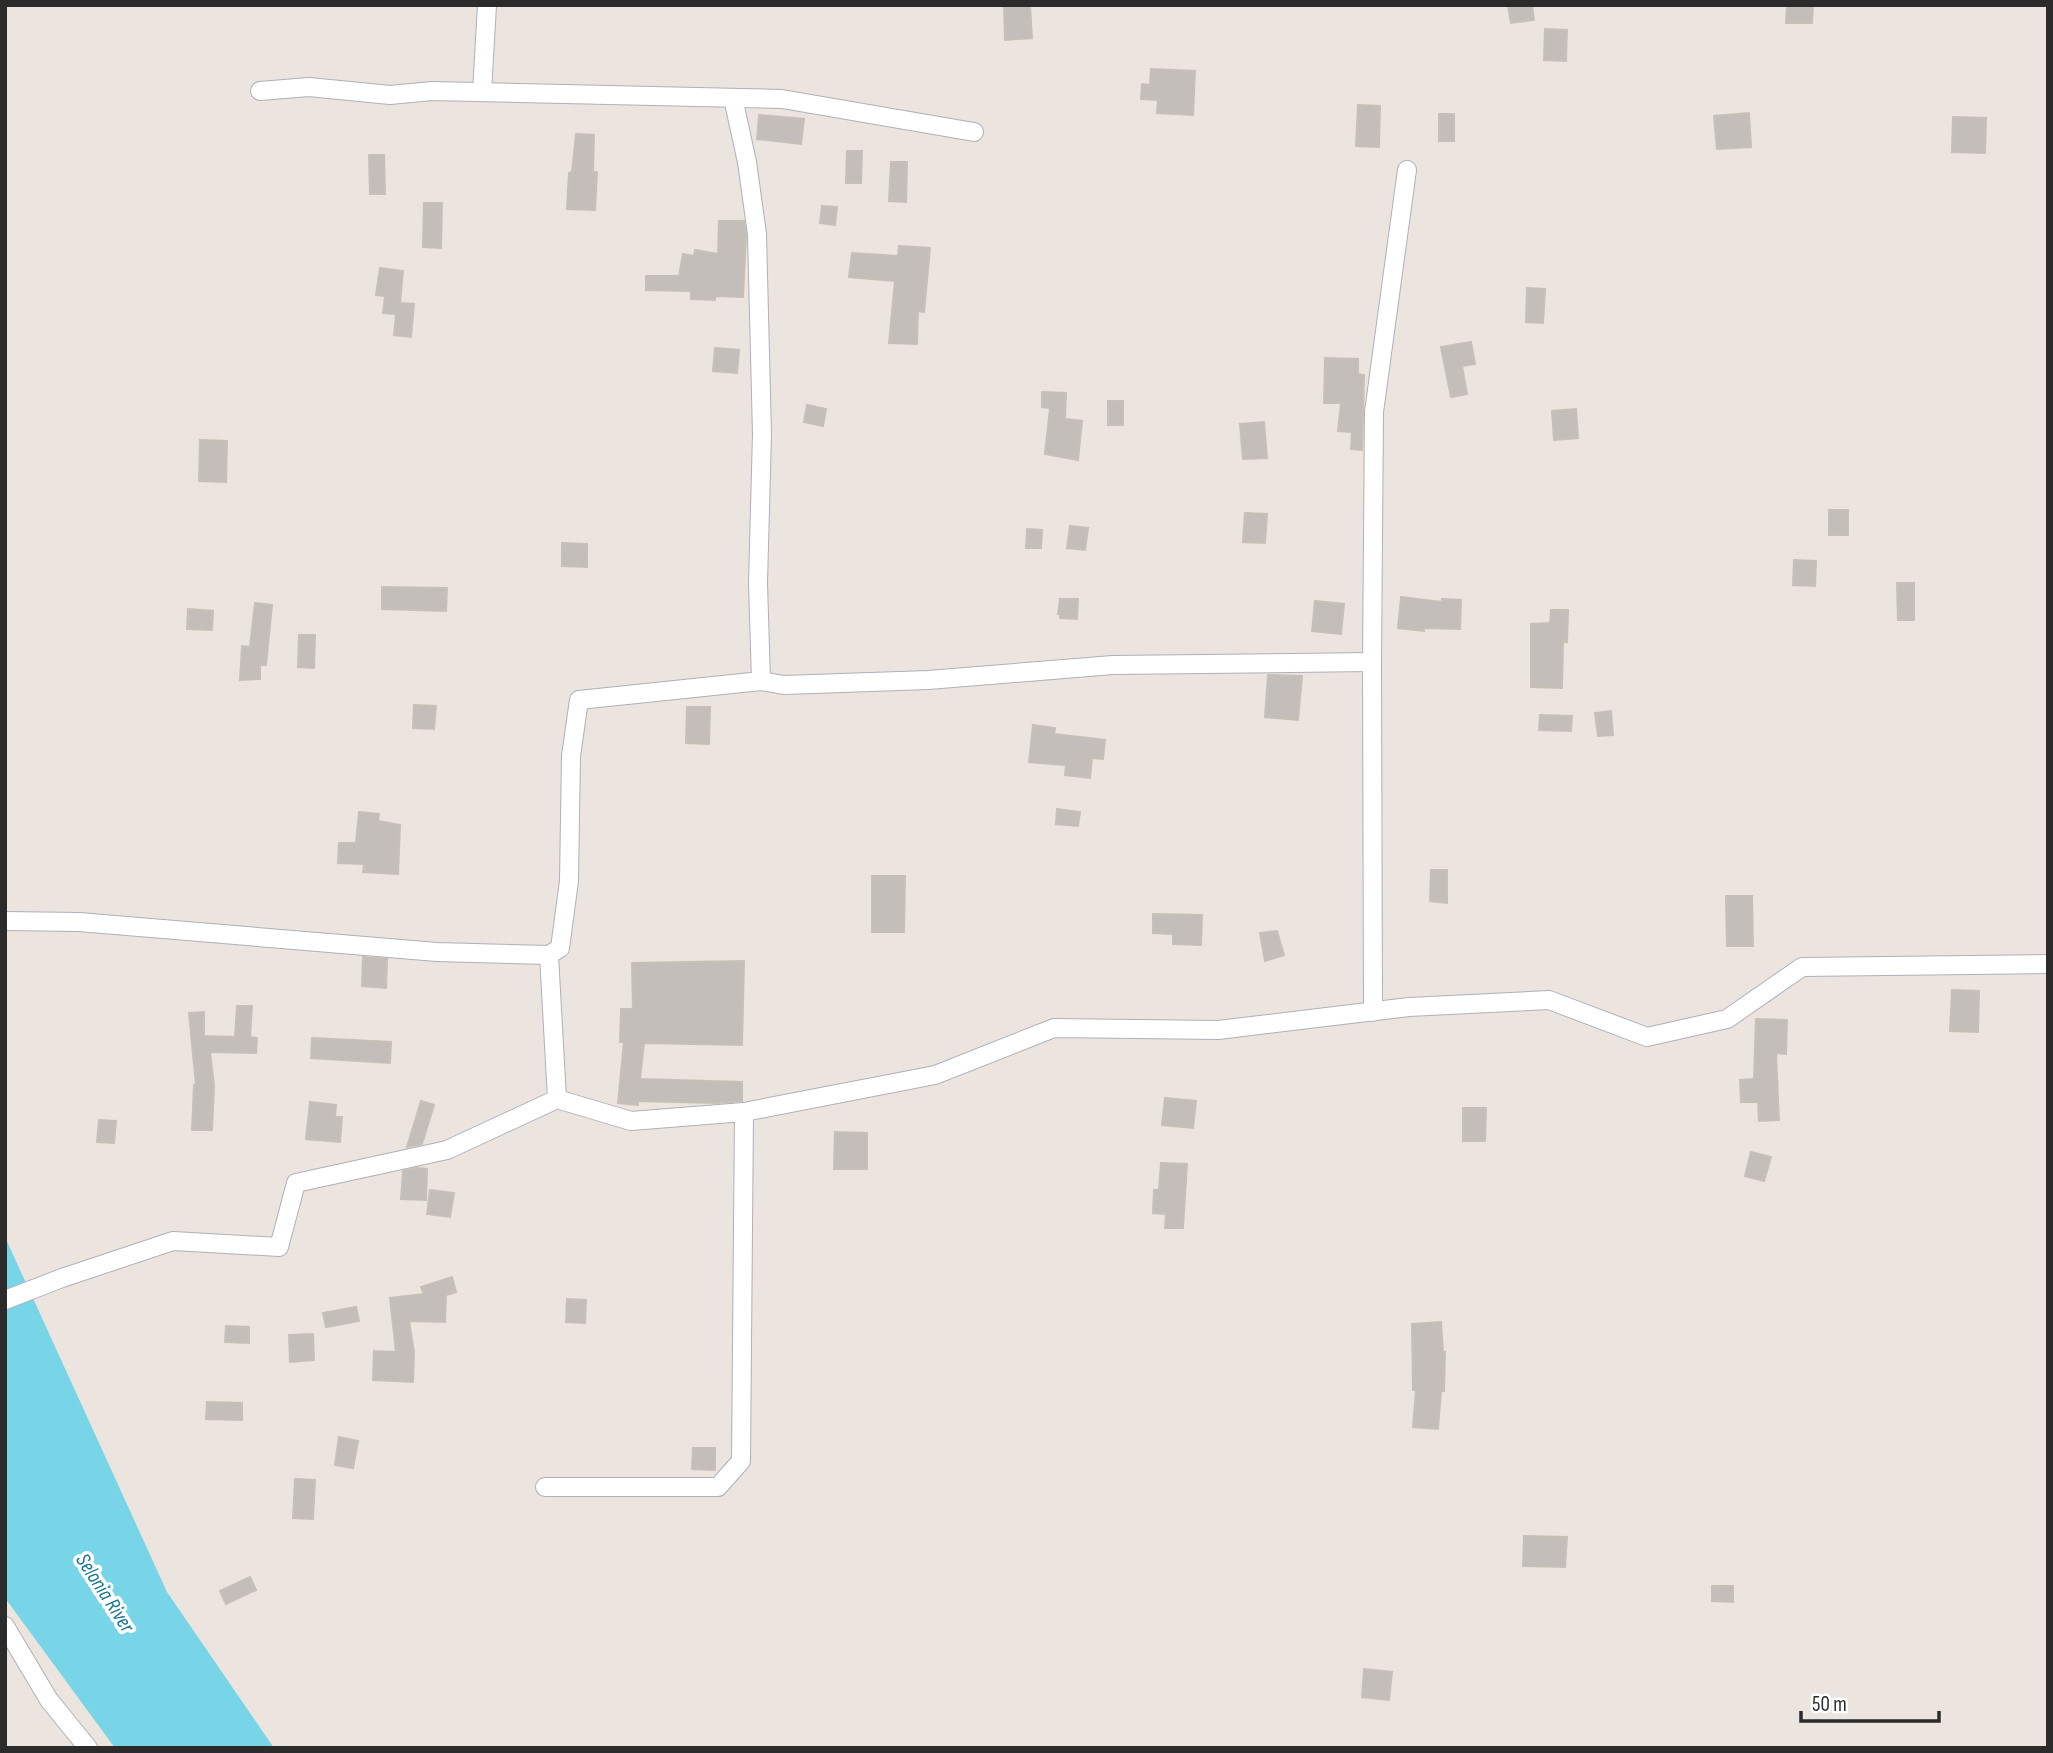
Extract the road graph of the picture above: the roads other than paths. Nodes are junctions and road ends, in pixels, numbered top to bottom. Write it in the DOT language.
graph roads {
  1 [pos="487,5"];
  2 [pos="260,91"];
  3 [pos="482,92"];
  4 [pos="733,98"];
  5 [pos="974,132"];
  6 [pos="1407,170"];
  7 [pos="1371,662"];
  8 [pos="761,681"];
  9 [pos="5,921"];
  10 [pos="549,955"];
  11 [pos="2048,964"];
  12 [pos="1373,1012"];
  13 [pos="557,1099"];
  14 [pos="744,1112"];
  15 [pos="5,1300"];
  16 [pos="545,1487"];
  17 [pos="5,1626"];
  18 [pos="88,1748"];
  1 -- 3 [label="street"];
  2 -- 3 [label="street"];
  3 -- 4 [label="street"];
  4 -- 5 [label="street"];
  4 -- 8 [label="street"];
  6 -- 7 [label="street"];
  7 -- 8 [label="street"];
  7 -- 12 [label="street"];
  8 -- 10 [label="street"];
  9 -- 10 [label="street"];
  10 -- 13 [label="street"];
  11 -- 12 [label="street"];
  12 -- 14 [label="street"];
  13 -- 14 [label="street"];
  13 -- 15 [label="street"];
  14 -- 16 [label="street"];
  17 -- 18 [label="street"];
}
